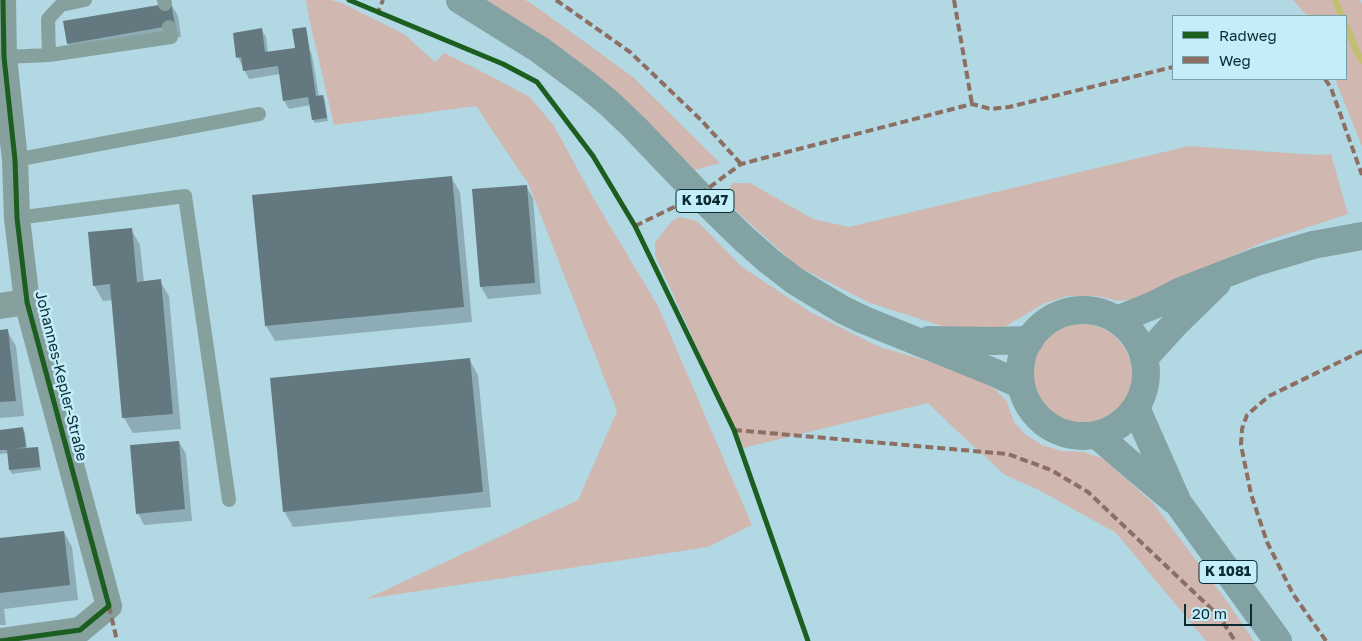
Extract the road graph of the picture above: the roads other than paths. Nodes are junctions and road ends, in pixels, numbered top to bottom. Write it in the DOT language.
graph roads {
  1 [pos="3,0"];
  2 [pos="85,0"];
  3 [pos="460,0"];
  4 [pos="169,27"];
  5 [pos="49,55"];
  6 [pos="4,57"];
  7 [pos="259,114"];
  8 [pos="15,160"];
  9 [pos="17,218"];
  10 [pos="1362,236"];
  11 [pos="1225,275"];
  12 [pos="27,302"];
  13 [pos="0,306"];
  14 [pos="1117,320"];
  15 [pos="915,340"];
  16 [pos="1030,340"];
  17 [pos="1144,358"];
  18 [pos="1021,385"];
  19 [pos="1136,408"];
  20 [pos="1097,435"];
  21 [pos="229,500"];
  22 [pos="1178,503"];
  23 [pos="0,641"];
  24 [pos="1278,641"];
  1 -- 6 [label="street, Johannes-Kepler-Straße"];
  2 -- 5 [label="lane"];
  3 -- 15 [label="main road, K 1047"];
  4 -- 5 [label="lane"];
  5 -- 6 [label="lane"];
  6 -- 8 [label="street, Johannes-Kepler-Straße"];
  7 -- 8 [label="lane"];
  8 -- 9 [label="street, Johannes-Kepler-Straße"];
  9 -- 12 [label="street, Johannes-Kepler-Straße"];
  9 -- 21 [label="lane"];
  10 -- 11 [label="main road"];
  11 -- 14 [label="main road"];
  11 -- 17 [label="main road"];
  12 -- 13 [label="street, Johannes-Kepler-Straße"];
  12 -- 23 [label="street, Johannes-Kepler-Straße"];
  14 -- 16 [label="main road"];
  14 -- 17 [label="main road"];
  15 -- 16 [label="main road, K 1047"];
  15 -- 18 [label="main road, K 1047"];
  16 -- 18 [label="main road"];
  17 -- 19 [label="main road"];
  18 -- 20 [label="main road"];
  19 -- 20 [label="main road"];
  19 -- 22 [label="main road, K 1081"];
  20 -- 22 [label="main road, K 1081"];
  22 -- 24 [label="main road, K 1081"];
}
